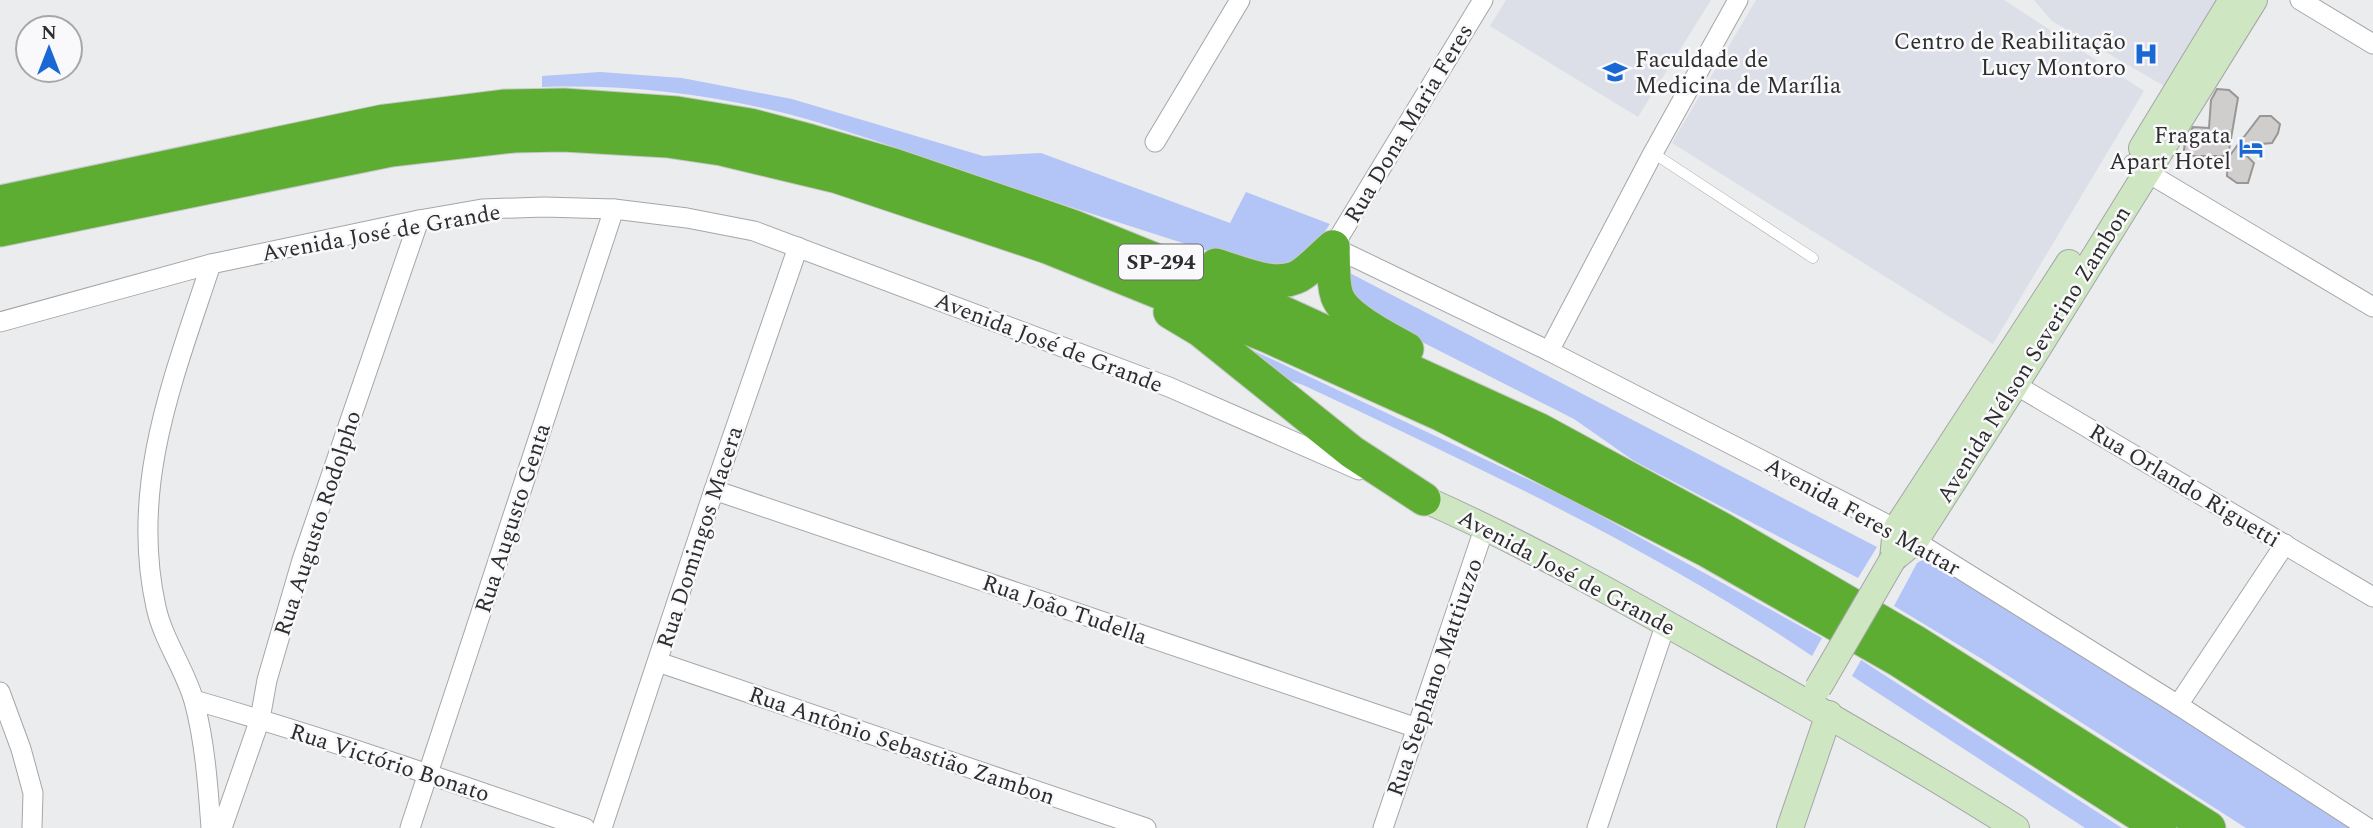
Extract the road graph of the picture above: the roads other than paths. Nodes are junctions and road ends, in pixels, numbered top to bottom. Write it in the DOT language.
graph roads {
  1 [pos="1240,0"];
  2 [pos="1483,0"];
  3 [pos="1738,0"];
  4 [pos="2232,0"];
  5 [pos="2254,0"];
  6 [pos="2300,0"];
  7 [pos="2373,44"];
  8 [pos="1155,142"];
  9 [pos="1653,153"];
  10 [pos="2141,167"];
  11 [pos="0,202"];
  12 [pos="614,209"];
  13 [pos="419,220"];
  14 [pos="0,229"];
  15 [pos="1060,237"];
  16 [pos="798,247"];
  17 [pos="1333,247"];
  18 [pos="1813,258"];
  19 [pos="211,264"];
  20 [pos="2373,307"];
  21 [pos="0,322"];
  22 [pos="1549,351"];
  23 [pos="2006,379"];
  24 [pos="1540,430"];
  25 [pos="714,490"];
  26 [pos="1424,499"];
  27 [pos="1485,526"];
  28 [pos="1905,535"];
  29 [pos="2285,544"];
  30 [pos="2373,597"];
  31 [pos="1665,623"];
  32 [pos="657,662"];
  33 [pos="0,692"];
  34 [pos="194,700"];
  35 [pos="1818,702"];
  36 [pos="2178,705"];
  37 [pos="260,719"];
  38 [pos="1416,728"];
  39 [pos="428,774"];
  40 [pos="1988,820"];
  41 [pos="32,828"];
  42 [pos="211,828"];
  43 [pos="222,828"];
  44 [pos="410,828"];
  45 [pos="585,828"];
  46 [pos="602,828"];
  47 [pos="1146,828"];
  48 [pos="1383,828"];
  49 [pos="1597,828"];
  50 [pos="1790,828"];
  51 [pos="2017,828"];
  52 [pos="2160,828"];
  53 [pos="2209,828"];
  54 [pos="2368,828"];
  1 -- 8 [label="street"];
  2 -- 17 [label="street, Rua Dona Maria Feres"];
  3 -- 9 [label="street"];
  4 -- 10 [label="main road, Avenida Nélson Severino Zambon"];
  5 -- 10 [label="main road, Avenida Nélson Severino Zambon"];
  6 -- 7 [label="street"];
  9 -- 18 [label="lane"];
  9 -- 22 [label="street"];
  10 -- 20 [label="street"];
  10 -- 23 [label="main road, Avenida Nélson Severino Zambon"];
  11 -- 15 [label="highway, SP-294"];
  12 -- 13 [label="street, Avenida José de Grande"];
  12 -- 16 [label="street, Avenida José de Grande"];
  12 -- 39 [label="street, Rua Augusto Genta"];
  13 -- 19 [label="street, Avenida José de Grande"];
  13 -- 37 [label="street, Rua Augusto Rodolpho"];
  14 -- 15 [label="highway, SP-294"];
  15 -- 17 [label="highway"];
  15 -- 24 [label="highway, SP-294"];
  15 -- 26 [label="highway"];
  15 -- 52 [label="highway, SP-294"];
  16 -- 25 [label="street, Rua Domingos Macera"];
  16 -- 26 [label="street, Avenida José de Grande"];
  17 -- 22 [label="street, Avenida Feres Mattar"];
  17 -- 24 [label="highway"];
  19 -- 21 [label="street, Avenida José de Grande"];
  19 -- 34 [label="street"];
  22 -- 28 [label="street, Avenida Feres Mattar"];
  23 -- 28 [label="main road, Avenida Nélson Severino Zambon"];
  23 -- 29 [label="street, Rua Orlando Riguetti"];
  24 -- 53 [label="highway, SP-294"];
  25 -- 32 [label="street, Rua Domingos Macera"];
  25 -- 38 [label="street, Rua João Tudella"];
  26 -- 27 [label="main road, Avenida José de Grande"];
  27 -- 31 [label="main road, Avenida José de Grande"];
  27 -- 38 [label="street, Rua Stephano Mattiuzzo"];
  28 -- 35 [label="main road, Avenida Nélson Severino Zambon, bridge"];
  28 -- 36 [label="street, Avenida Feres Mattar"];
  29 -- 30 [label="street, Rua Orlando Riguetti"];
  29 -- 36 [label="street"];
  31 -- 35 [label="main road, Avenida José de Grande"];
  31 -- 49 [label="street"];
  32 -- 46 [label="street, Rua Domingos Macera"];
  32 -- 47 [label="street, Rua Antônio Sebastião Zambon"];
  33 -- 41 [label="street"];
  34 -- 37 [label="street, Rua Victório Bonato"];
  34 -- 42 [label="street"];
  35 -- 40 [label="main road, Avenida José de Grande"];
  35 -- 50 [label="main road, Avenida Nélson Severino Zambon"];
  36 -- 54 [label="street, Avenida Feres Mattar"];
  37 -- 39 [label="street, Rua Victório Bonato"];
  37 -- 43 [label="street, Rua Augusto Rodolpho"];
  38 -- 48 [label="street, Rua Stephano Mattiuzzo"];
  39 -- 44 [label="street, Rua Augusto Genta"];
  39 -- 45 [label="street, Rua Victório Bonato"];
  40 -- 51 [label="main road, Avenida José de Grande"];
}
